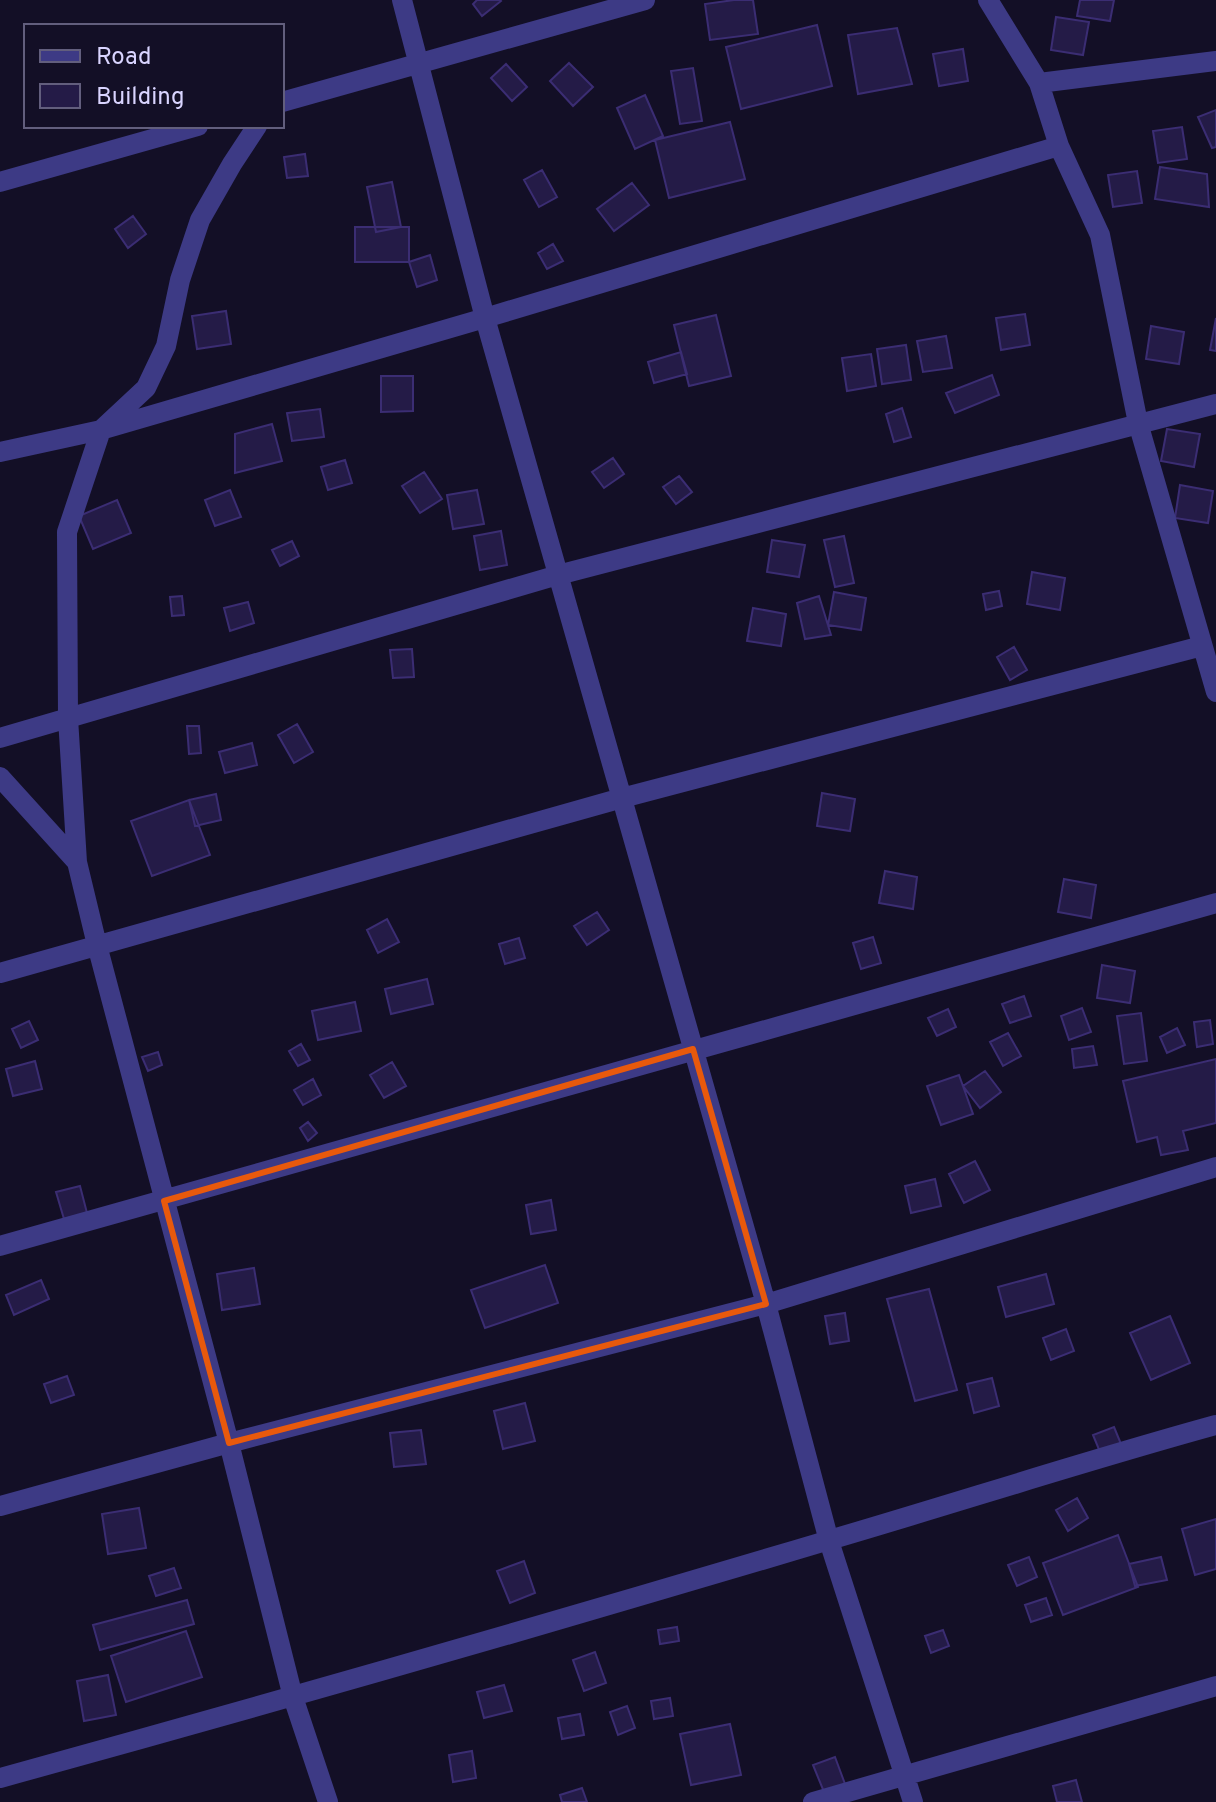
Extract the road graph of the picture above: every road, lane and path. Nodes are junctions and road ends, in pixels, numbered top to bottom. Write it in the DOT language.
graph roads {
  1 [pos="402,0"];
  2 [pos="645,0"];
  3 [pos="988,0"];
  4 [pos="1216,61"];
  5 [pos="418,63"];
  6 [pos="1039,83"];
  7 [pos="284,101"];
  8 [pos="191,128"];
  9 [pos="256,128"];
  10 [pos="1059,146"];
  11 [pos="0,182"];
  12 [pos="485,318"];
  13 [pos="1216,404"];
  14 [pos="1138,423"];
  15 [pos="101,430"];
  16 [pos="0,452"];
  17 [pos="558,575"];
  18 [pos="1202,646"];
  19 [pos="1216,692"];
  20 [pos="68,718"];
  21 [pos="0,738"];
  22 [pos="0,777"];
  23 [pos="622,798"];
  24 [pos="77,862"];
  25 [pos="1216,903"];
  26 [pos="97,945"];
  27 [pos="0,973"];
  28 [pos="693,1049"];
  29 [pos="1216,1167"];
  30 [pos="164,1201"];
  31 [pos="0,1246"];
  32 [pos="766,1304"];
  33 [pos="1216,1425"];
  34 [pos="229,1443"];
  35 [pos="0,1506"];
  36 [pos="829,1541"];
  37 [pos="1216,1686"];
  38 [pos="293,1697"];
  39 [pos="905,1774"];
  40 [pos="0,1778"];
  41 [pos="328,1802"];
  42 [pos="813,1802"];
  43 [pos="913,1802"];
  1 -- 5 [label="street"];
  2 -- 5 [label="street"];
  3 -- 6 [label="street"];
  4 -- 6 [label="street"];
  5 -- 7 [label="street"];
  5 -- 12 [label="street"];
  6 -- 10 [label="street"];
  8 -- 11 [label="street"];
  9 -- 15 [label="street"];
  10 -- 12 [label="street"];
  10 -- 14 [label="street"];
  12 -- 15 [label="street"];
  12 -- 17 [label="street"];
  13 -- 14 [label="street"];
  14 -- 17 [label="street"];
  14 -- 18 [label="street"];
  15 -- 16 [label="street"];
  15 -- 20 [label="street"];
  17 -- 20 [label="street"];
  17 -- 23 [label="street"];
  18 -- 19 [label="street"];
  18 -- 23 [label="street"];
  20 -- 21 [label="street"];
  20 -- 24 [label="street"];
  22 -- 24 [label="street"];
  23 -- 26 [label="street"];
  23 -- 28 [label="street"];
  24 -- 26 [label="street"];
  25 -- 28 [label="street"];
  26 -- 27 [label="street"];
  26 -- 30 [label="street"];
  28 -- 30 [label="street"];
  28 -- 32 [label="street"];
  29 -- 32 [label="street"];
  30 -- 31 [label="street"];
  30 -- 34 [label="street"];
  32 -- 34 [label="street"];
  32 -- 36 [label="street"];
  33 -- 36 [label="street"];
  34 -- 35 [label="street"];
  34 -- 38 [label="street"];
  36 -- 38 [label="street"];
  36 -- 39 [label="street"];
  37 -- 39 [label="street"];
  38 -- 40 [label="street"];
  38 -- 41 [label="street"];
  39 -- 42 [label="street"];
  39 -- 43 [label="street"];
}
